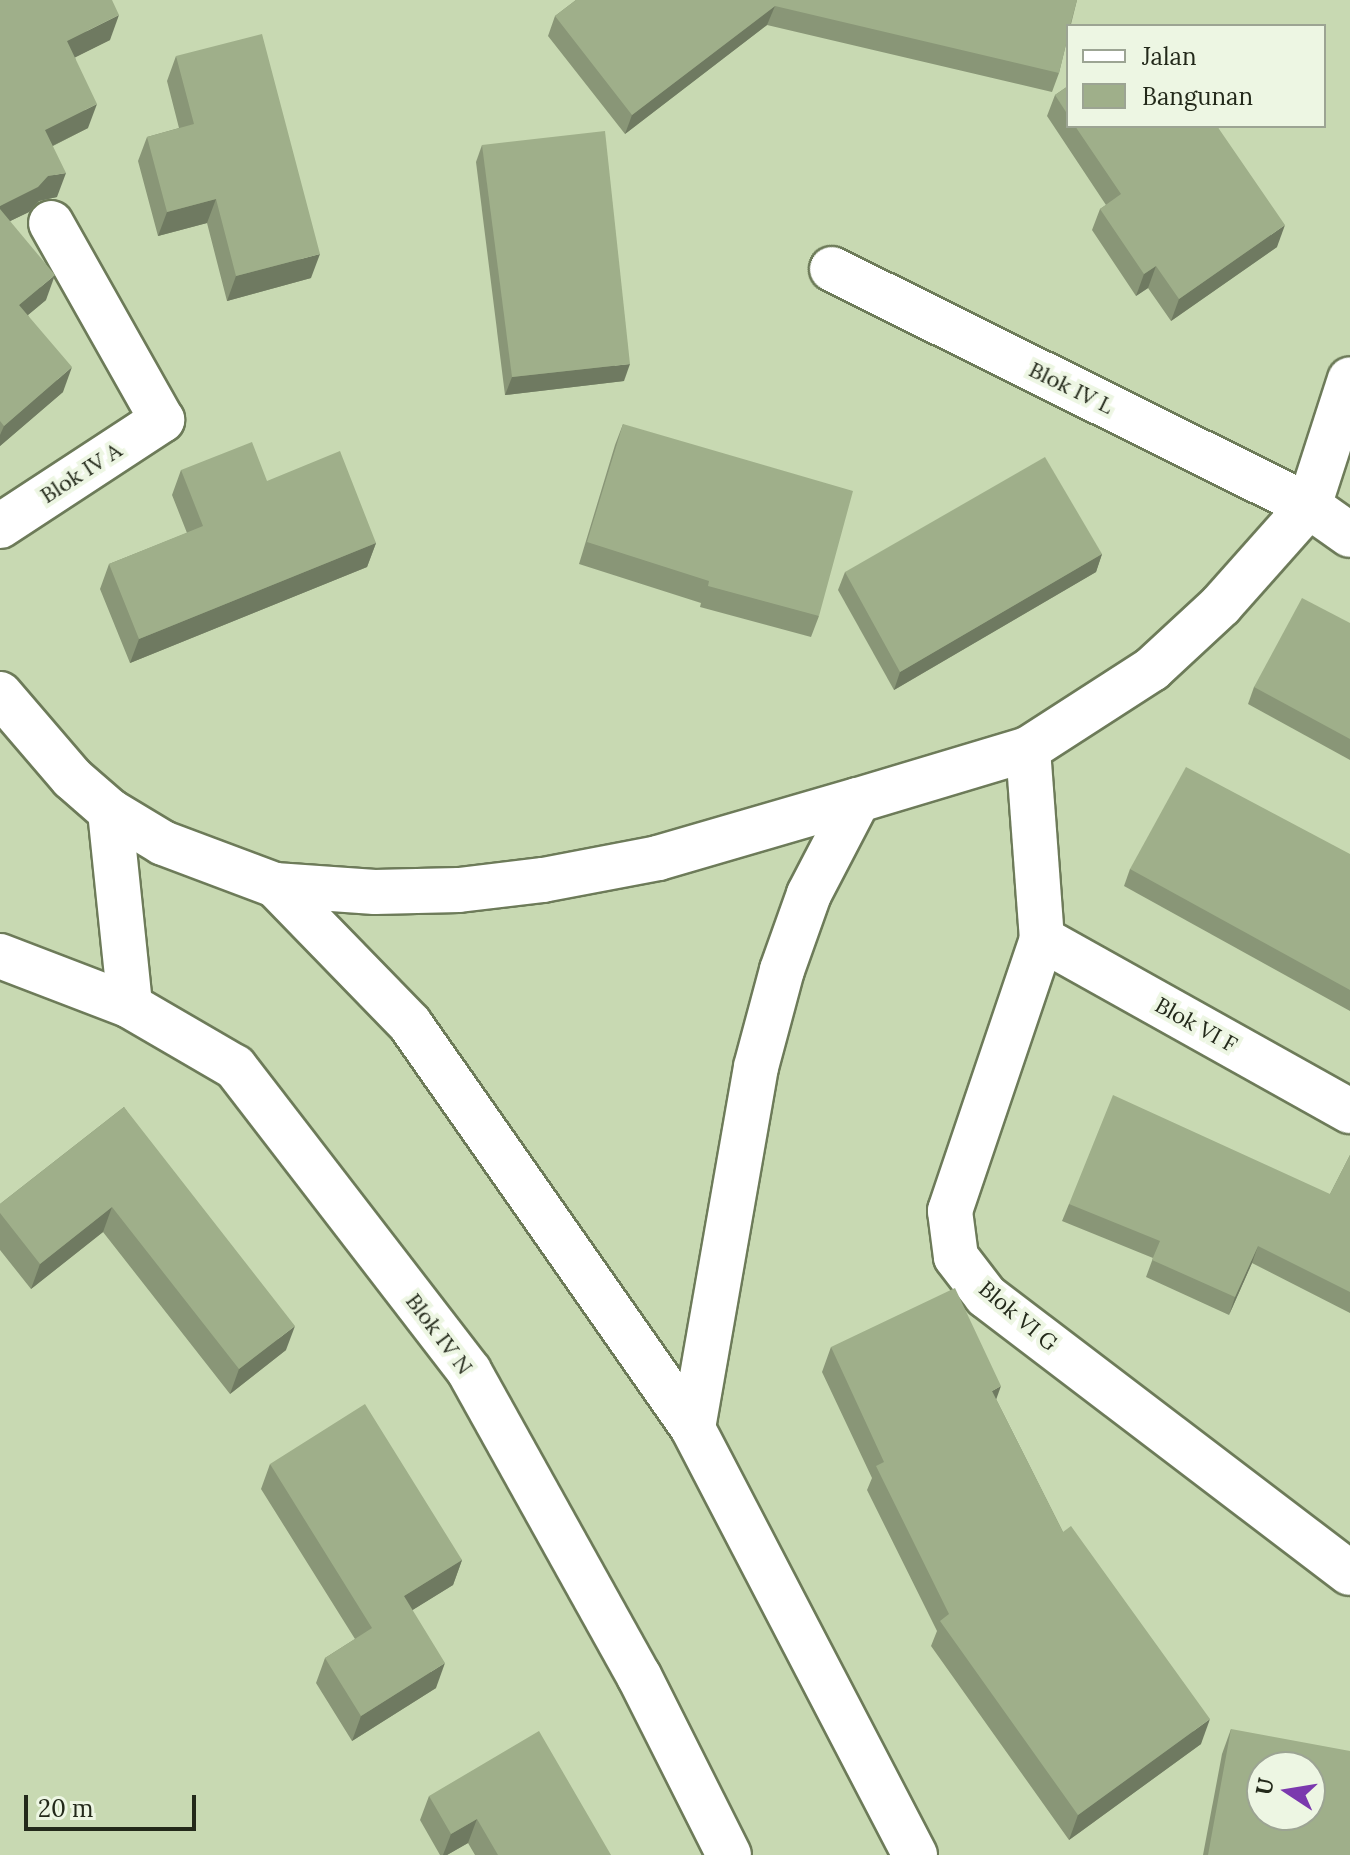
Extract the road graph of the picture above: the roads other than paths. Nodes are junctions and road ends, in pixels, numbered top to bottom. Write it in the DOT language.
graph roads {
  1 [pos="51,223"];
  2 [pos="832,269"];
  3 [pos="1350,379"];
  4 [pos="1309,506"];
  5 [pos="0,526"];
  6 [pos="1350,535"];
  7 [pos="0,694"];
  8 [pos="1028,749"];
  9 [pos="858,800"];
  10 [pos="110,811"];
  11 [pos="275,885"];
  12 [pos="1042,939"];
  13 [pos="0,956"];
  14 [pos="130,1006"];
  15 [pos="1350,1111"];
  16 [pos="693,1428"];
  17 [pos="1350,1573"];
  18 [pos="729,1855"];
  19 [pos="915,1855"];
  1 -- 5 [label="street, Blok IV A"];
  2 -- 4 [label="street, Blok IV L"];
  3 -- 4 [label="street"];
  4 -- 6 [label="street, Blok IV L"];
  4 -- 8 [label="street"];
  7 -- 10 [label="street"];
  8 -- 9 [label="street"];
  8 -- 12 [label="street"];
  9 -- 11 [label="street"];
  9 -- 16 [label="street"];
  10 -- 11 [label="street"];
  10 -- 14 [label="street"];
  11 -- 16 [label="street"];
  12 -- 15 [label="street, Blok VI F"];
  12 -- 17 [label="street, Blok VI G"];
  13 -- 14 [label="street, Blok IV N"];
  14 -- 18 [label="street, Blok IV N"];
  16 -- 19 [label="street"];
}
